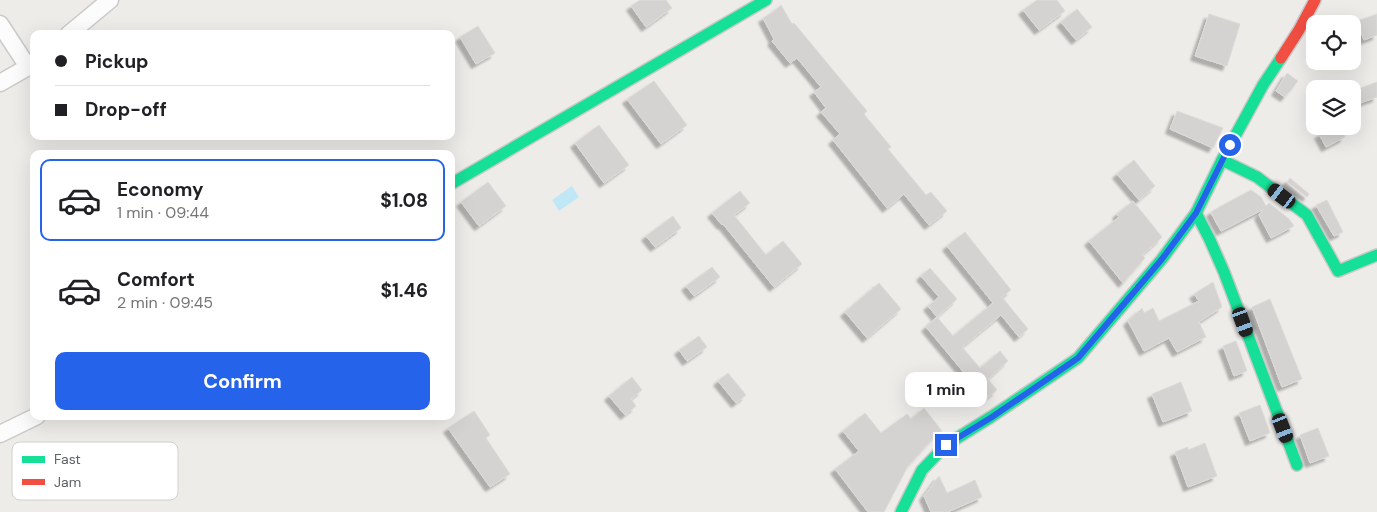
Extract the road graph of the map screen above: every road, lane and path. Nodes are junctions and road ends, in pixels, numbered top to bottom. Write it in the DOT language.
graph roads {
  1 [pos="110,0"];
  2 [pos="766,0"];
  3 [pos="1316,0"];
  4 [pos="0,24"];
  5 [pos="74,30"];
  6 [pos="30,64"];
  7 [pos="30,66"];
  8 [pos="0,83"];
  9 [pos="1222,160"];
  10 [pos="455,182"];
  11 [pos="1196,213"];
  12 [pos="1377,255"];
  13 [pos="30,419"];
  14 [pos="0,434"];
  15 [pos="1296,465"];
  16 [pos="901,512"];
  1 -- 5 [label="street"];
  2 -- 10 [label="street"];
  3 -- 9 [label="street"];
  4 -- 6 [label="street"];
  7 -- 8 [label="street"];
  9 -- 11 [label="street"];
  9 -- 12 [label="street"];
  11 -- 15 [label="street"];
  11 -- 16 [label="street"];
  13 -- 14 [label="street"];
}
